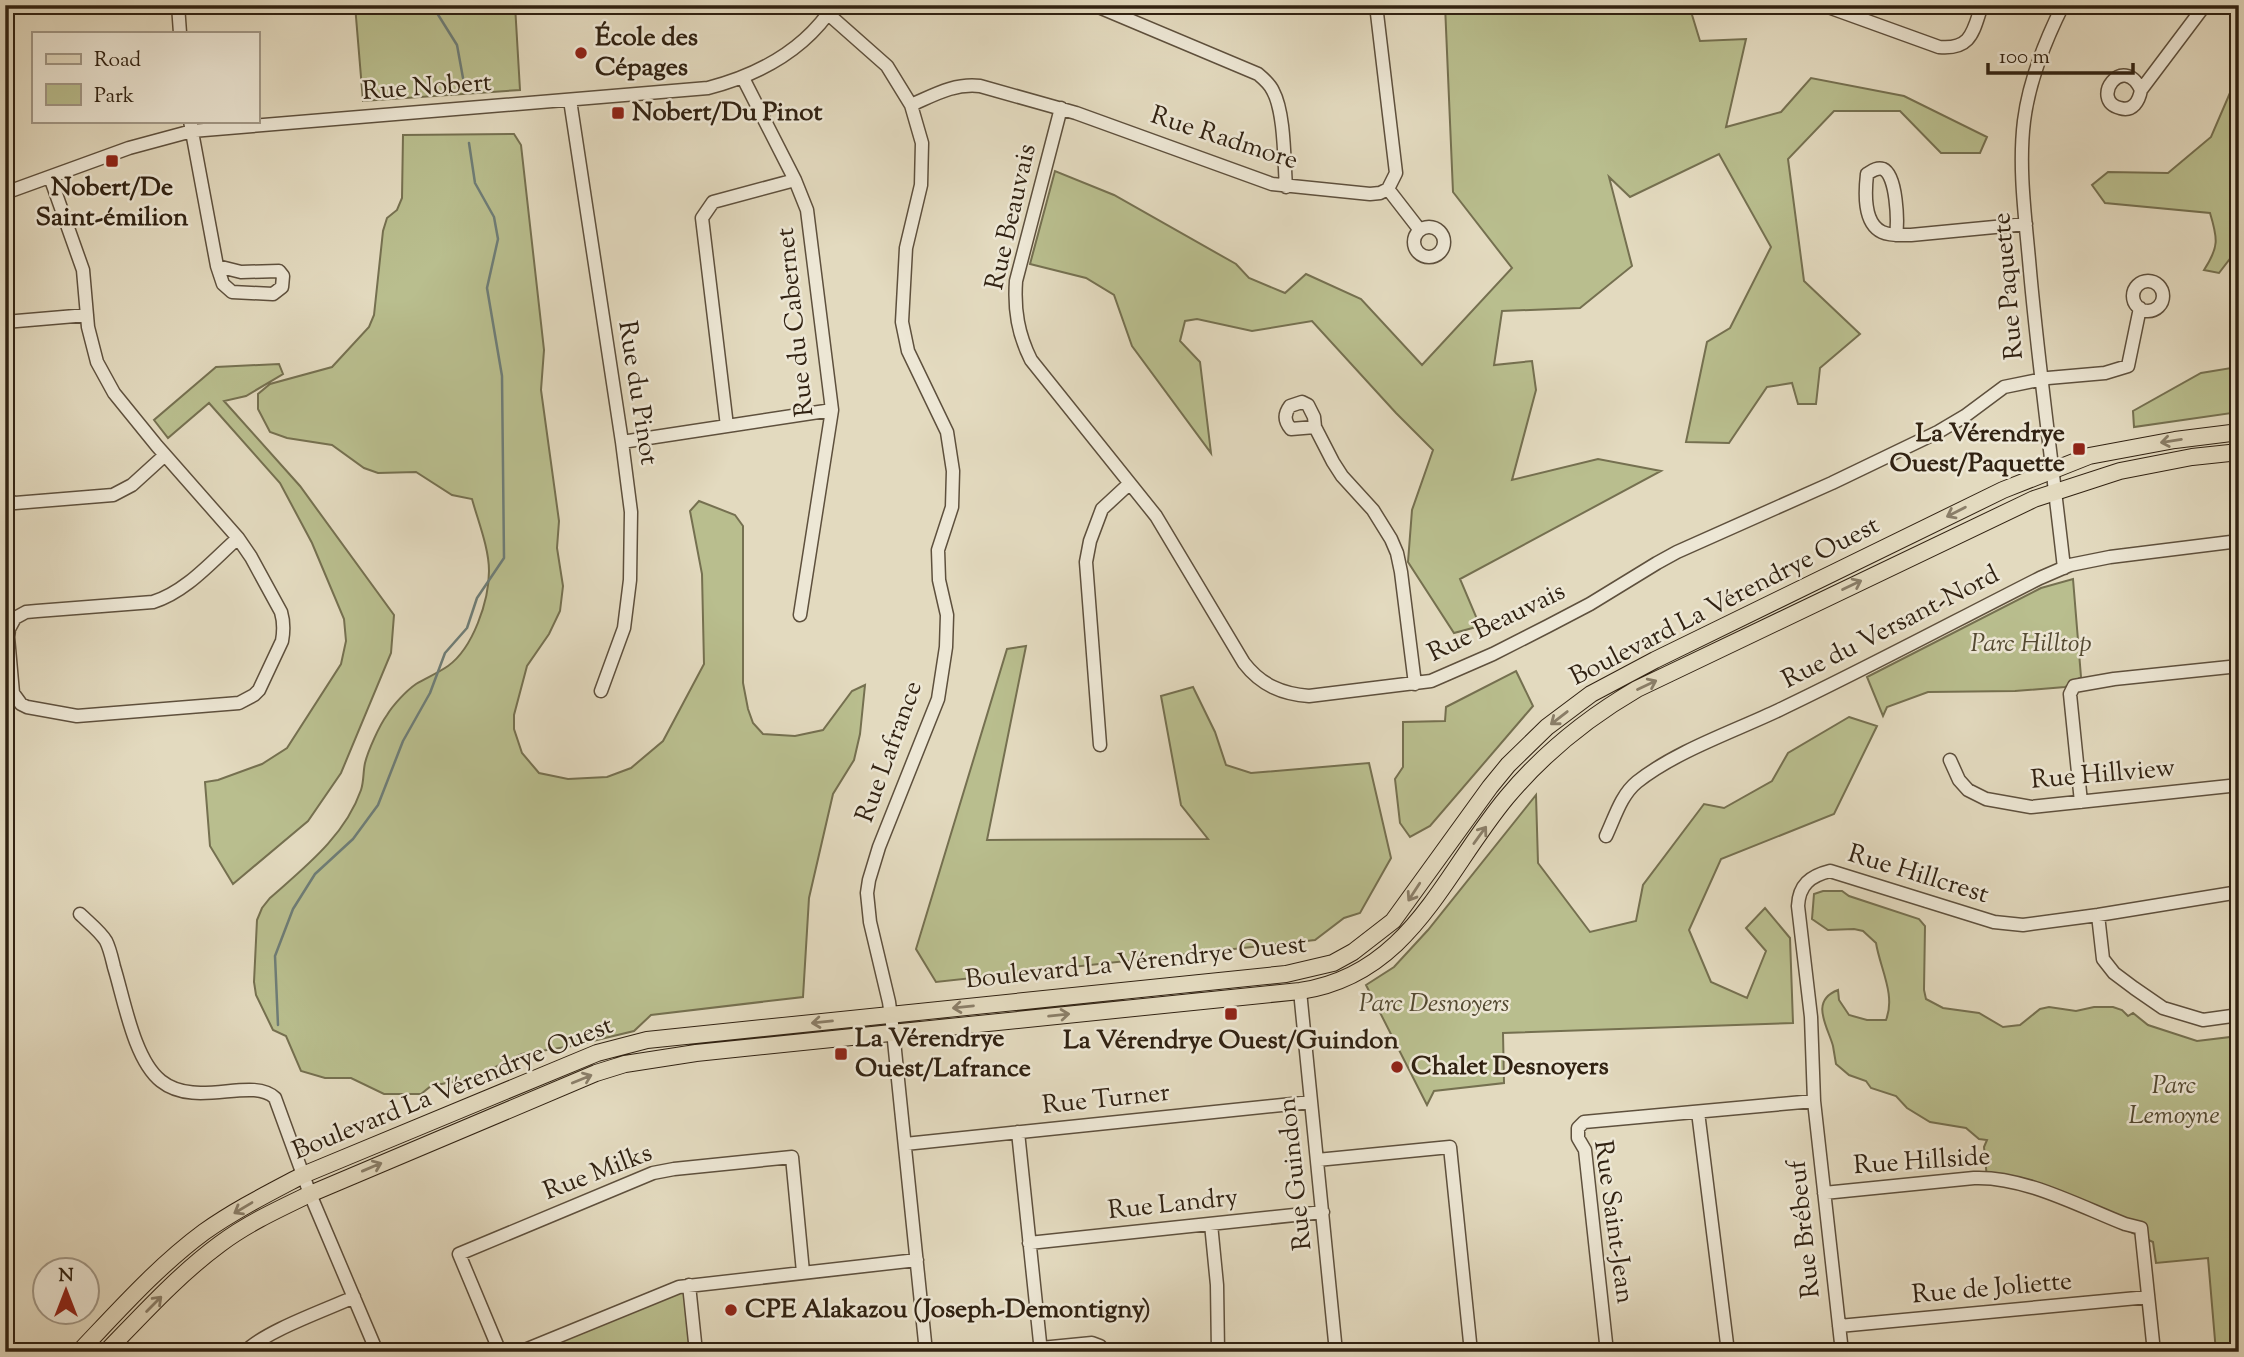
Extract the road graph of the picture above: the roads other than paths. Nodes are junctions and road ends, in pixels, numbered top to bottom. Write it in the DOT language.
graph roads {
  1 [pos="178,5"];
  2 [pos="1094,5"];
  3 [pos="1376,5"];
  4 [pos="1815,5"];
  5 [pos="1982,5"];
  6 [pos="2063,5"];
  7 [pos="2206,5"];
  8 [pos="827,8"];
  9 [pos="180,32"];
  10 [pos="743,78"];
  11 [pos="2141,90"];
  12 [pos="570,100"];
  13 [pos="911,105"];
  14 [pos="1061,108"];
  15 [pos="259,121"];
  16 [pos="249,122"];
  17 [pos="191,126"];
  18 [pos="50,177"];
  19 [pos="795,180"];
  20 [pos="1286,187"];
  21 [pos="1388,189"];
  22 [pos="5,193"];
  23 [pos="2026,224"];
  24 [pos="1419,229"];
  25 [pos="1896,235"];
  26 [pos="217,266"];
  27 [pos="2140,308"];
  28 [pos="87,315"];
  29 [pos="5,322"];
  30 [pos="2040,379"];
  31 [pos="832,410"];
  32 [pos="727,426"];
  33 [pos="1315,427"];
  34 [pos="2239,432"];
  35 [pos="622,442"];
  36 [pos="2239,452"];
  37 [pos="165,455"];
  38 [pos="2054,469"];
  39 [pos="1129,484"];
  40 [pos="2055,491"];
  41 [pos="5,500"];
  42 [pos="238,538"];
  43 [pos="2239,541"];
  44 [pos="2064,568"];
  45 [pos="800,615"];
  46 [pos="2239,666"];
  47 [pos="1415,684"];
  48 [pos="601,691"];
  49 [pos="1100,745"];
  50 [pos="1950,760"];
  51 [pos="2239,785"];
  52 [pos="2081,802"];
  53 [pos="1606,836"];
  54 [pos="2239,892"];
  55 [pos="80,914"];
  56 [pos="2098,915"];
  57 [pos="1300,991"];
  58 [pos="2239,1015"];
  59 [pos="892,1023"];
  60 [pos="1814,1101"];
  61 [pos="1311,1102"];
  62 [pos="1699,1112"];
  63 [pos="1018,1132"];
  64 [pos="905,1144"];
  65 [pos="1317,1160"];
  66 [pos="303,1175"];
  67 [pos="1824,1193"];
  68 [pos="310,1194"];
  69 [pos="1323,1212"];
  70 [pos="1211,1223"];
  71 [pos="1029,1242"];
  72 [pos="917,1260"];
  73 [pos="803,1272"];
  74 [pos="689,1285"];
  75 [pos="354,1297"];
  76 [pos="2148,1297"];
  77 [pos="1839,1325"];
  78 [pos="82,1348"];
  79 [pos="1041,1350"];
  80 [pos="106,1352"];
  81 [pos="245,1352"];
  82 [pos="377,1352"];
  83 [pos="500,1352"];
  84 [pos="520,1352"];
  85 [pos="696,1352"];
  86 [pos="926,1352"];
  87 [pos="1101,1352"];
  88 [pos="1218,1352"];
  89 [pos="1336,1352"];
  90 [pos="1471,1352"];
  91 [pos="1607,1352"];
  92 [pos="1727,1352"];
  93 [pos="1842,1352"];
  94 [pos="2154,1352"];
  1 -- 9 [label="street"];
  2 -- 20 [label="street"];
  3 -- 21 [label="street"];
  4 -- 5 [label="street"];
  6 -- 23 [label="street, Rue Paquette"];
  7 -- 11 [label="street"];
  8 -- 10 [label="street, Rue Nobert"];
  8 -- 13 [label="street, Rue Lafrance"];
  10 -- 12 [label="street, Rue Nobert"];
  10 -- 19 [label="street, Rue du Cabernet"];
  12 -- 15 [label="street, Rue Nobert"];
  12 -- 35 [label="street, Rue du Pinot"];
  13 -- 14 [label="street, Rue Radmore"];
  13 -- 59 [label="street, Rue Lafrance"];
  14 -- 20 [label="street, Rue Radmore"];
  14 -- 39 [label="street, Rue Beauvais"];
  16 -- 17 [label="street, Rue Nobert"];
  17 -- 18 [label="street, Rue Nobert"];
  17 -- 26 [label="street"];
  18 -- 22 [label="street, Rue Nobert"];
  18 -- 28 [label="street"];
  19 -- 31 [label="street, Rue du Cabernet"];
  19 -- 32 [label="street"];
  20 -- 21 [label="street, Rue Radmore"];
  21 -- 24 [label="street"];
  23 -- 25 [label="street"];
  23 -- 30 [label="street, Rue Paquette"];
  25 -- 25 [label="street"];
  26 -- 26 [label="street"];
  27 -- 30 [label="street, Rue Beauvais"];
  28 -- 29 [label="street"];
  28 -- 37 [label="street"];
  30 -- 38 [label="street, Rue Paquette"];
  30 -- 47 [label="street, Rue Beauvais"];
  31 -- 32 [label="street"];
  31 -- 45 [label="street, Rue du Cabernet"];
  32 -- 35 [label="street"];
  33 -- 47 [label="street"];
  34 -- 38 [label="main road, Boulevard La Vérendrye Ouest, one-way"];
  35 -- 48 [label="street, Rue du Pinot"];
  36 -- 40 [label="main road, Boulevard La Vérendrye Ouest"];
  37 -- 41 [label="street"];
  37 -- 42 [label="street"];
  38 -- 40 [label="street, Rue Paquette"];
  38 -- 59 [label="main road, Boulevard La Vérendrye Ouest, one-way"];
  39 -- 47 [label="street, Rue Beauvais"];
  39 -- 49 [label="street"];
  40 -- 44 [label="street, Rue Paquette"];
  57 -- 40 [label="main road, Boulevard La Vérendrye Ouest, one-way"];
  42 -- 42 [label="street"];
  43 -- 44 [label="street, Rue du Versant-Nord"];
  44 -- 53 [label="street, Rue du Versant-Nord"];
  46 -- 52 [label="street"];
  50 -- 52 [label="street, Rue Hillview"];
  51 -- 52 [label="street, Rue Hillview"];
  54 -- 56 [label="street, Rue Hillcrest"];
  55 -- 66 [label="street"];
  56 -- 58 [label="street"];
  56 -- 60 [label="street, Rue Hillcrest"];
  59 -- 57 [label="main road, Boulevard La Vérendrye Ouest, one-way"];
  57 -- 61 [label="street, Rue Guindon"];
  59 -- 64 [label="street, Rue Lafrance"];
  59 -- 66 [label="main road, Boulevard La Vérendrye Ouest, one-way"];
  68 -- 59 [label="main road, Boulevard La Vérendrye Ouest, one-way"];
  60 -- 62 [label="street, Rue Saint-Jean"];
  60 -- 67 [label="street, Rue Brébeuf"];
  61 -- 63 [label="street, Rue Turner"];
  61 -- 65 [label="street, Rue Guindon"];
  62 -- 91 [label="street, Rue Saint-Jean"];
  62 -- 92 [label="street"];
  63 -- 64 [label="street, Rue Turner"];
  63 -- 71 [label="street"];
  64 -- 72 [label="street, Rue Lafrance"];
  65 -- 69 [label="street, Rue Guindon"];
  65 -- 90 [label="street"];
  66 -- 68 [label="street"];
  66 -- 78 [label="main road, Boulevard La Vérendrye Ouest, one-way"];
  67 -- 76 [label="street, Rue Hillside"];
  67 -- 77 [label="street, Rue Brébeuf"];
  68 -- 75 [label="street"];
  80 -- 68 [label="main road, Boulevard La Vérendrye Ouest, one-way"];
  69 -- 70 [label="street, Rue Landry"];
  69 -- 89 [label="street, Rue Guindon"];
  70 -- 71 [label="street, Rue Landry"];
  70 -- 88 [label="street"];
  71 -- 79 [label="street"];
  72 -- 73 [label="street"];
  72 -- 86 [label="street, Rue Lafrance"];
  73 -- 74 [label="street"];
  73 -- 83 [label="street, Rue Milks"];
  74 -- 84 [label="street"];
  74 -- 85 [label="street"];
  75 -- 81 [label="street"];
  75 -- 82 [label="street"];
  76 -- 77 [label="street, Rue de Joliette"];
  76 -- 94 [label="street"];
  77 -- 93 [label="street, Rue Brébeuf"];
  79 -- 87 [label="street"];
}
